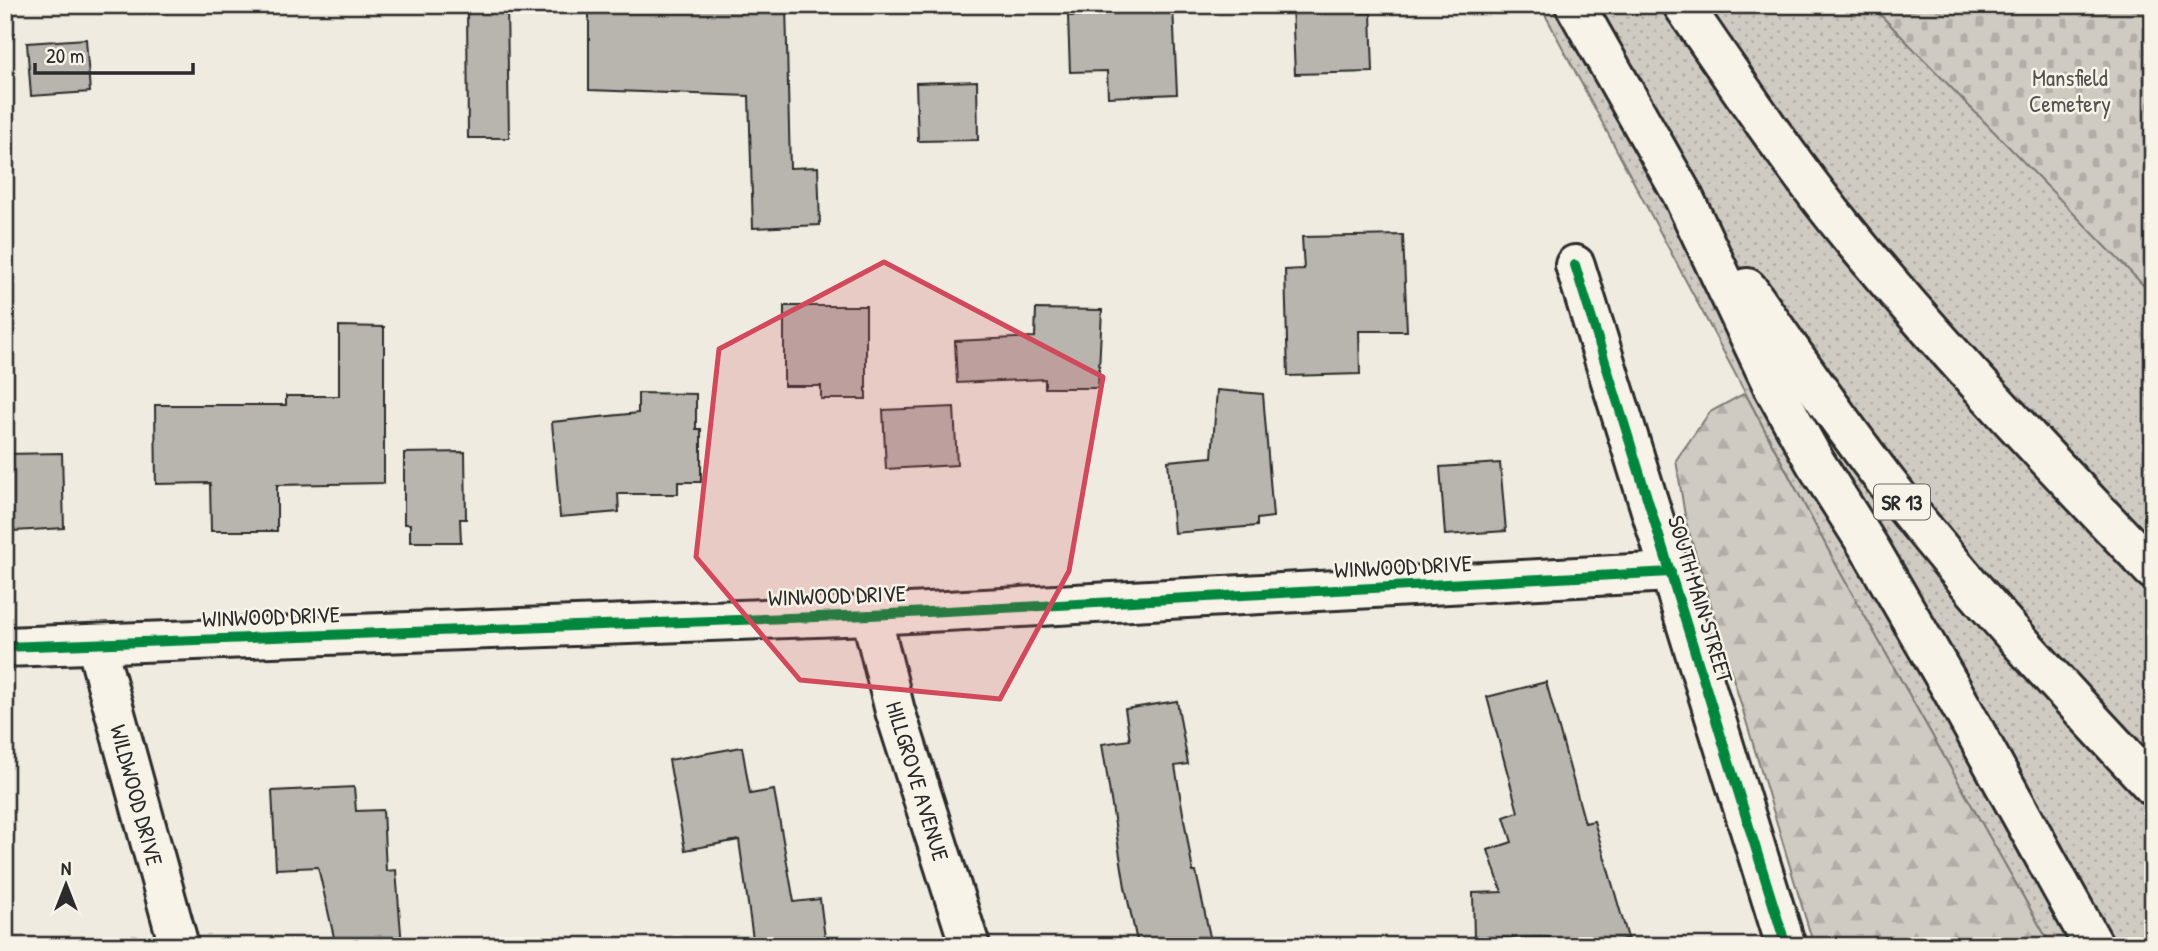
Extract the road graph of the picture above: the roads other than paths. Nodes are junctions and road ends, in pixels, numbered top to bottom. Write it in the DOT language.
graph roads {
  1 [pos="1575,5"];
  2 [pos="1683,5"];
  3 [pos="1682,194"];
  4 [pos="1575,265"];
  5 [pos="2153,570"];
  6 [pos="1671,572"];
  7 [pos="871,615"];
  8 [pos="96,644"];
  9 [pos="5,647"];
  10 [pos="2153,786"];
  11 [pos="179,946"];
  12 [pos="970,946"];
  13 [pos="1786,946"];
  14 [pos="2094,946"];
  1 -- 3 [label="main road, SR 13"];
  2 -- 5 [label="main road"];
  3 -- 10 [label="main road, SR 13"];
  3 -- 14 [label="main road"];
  4 -- 6 [label="main road, SOUTH MAIN STREET"];
  6 -- 7 [label="main road, WINWOOD DRIVE"];
  6 -- 13 [label="main road, SOUTH MAIN STREET"];
  7 -- 8 [label="main road, WINWOOD DRIVE"];
  7 -- 12 [label="main road, HILLGROVE AVENUE"];
  8 -- 9 [label="main road, WINWOOD DRIVE"];
  8 -- 11 [label="main road, WILDWOOD DRIVE"];
}
